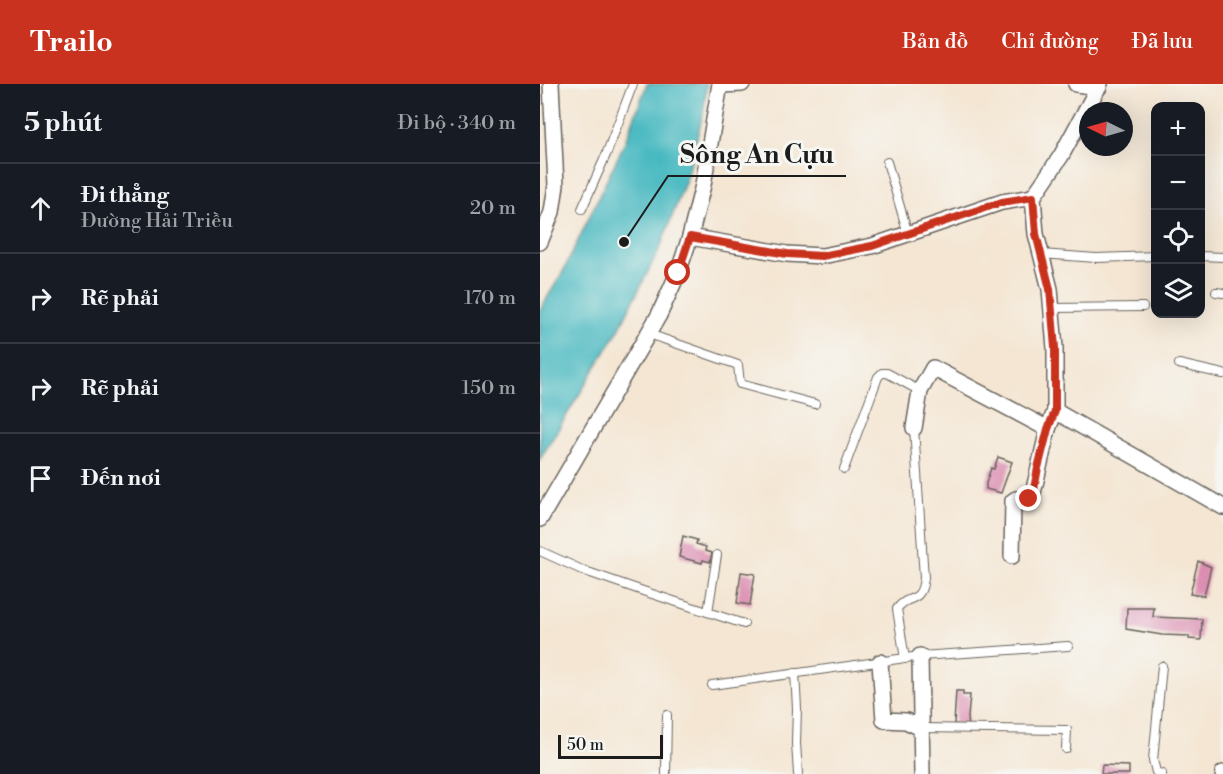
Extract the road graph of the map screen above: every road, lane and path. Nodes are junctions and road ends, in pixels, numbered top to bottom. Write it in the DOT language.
graph roads {
  1 [pos="550,84"];
  2 [pos="633,84"];
  3 [pos="741,84"];
  4 [pos="1076,84"];
  5 [pos="720,85"];
  6 [pos="1100,85"];
  7 [pos="546,114"];
  8 [pos="887,162"];
  9 [pos="1033,197"];
  10 [pos="582,209"];
  11 [pos="908,234"];
  12 [pos="690,237"];
  13 [pos="540,242"];
  14 [pos="1041,254"];
  15 [pos="1151,256"];
  16 [pos="1205,256"];
  17 [pos="1223,257"];
  18 [pos="1143,307"];
  19 [pos="1052,308"];
  20 [pos="649,334"];
  21 [pos="1179,364"];
  22 [pos="1223,374"];
  23 [pos="920,391"];
  24 [pos="815,404"];
  25 [pos="1055,411"];
  26 [pos="915,428"];
  27 [pos="1048,429"];
  28 [pos="844,469"];
  29 [pos="1223,507"];
  30 [pos="540,519"];
  31 [pos="540,551"];
  32 [pos="717,555"];
  33 [pos="1012,556"];
  34 [pos="708,612"];
  35 [pos="744,624"];
  36 [pos="1068,646"];
  37 [pos="912,658"];
  38 [pos="880,662"];
  39 [pos="1162,666"];
  40 [pos="795,673"];
  41 [pos="712,685"];
  42 [pos="667,715"];
  43 [pos="921,728"];
  44 [pos="1065,749"];
  45 [pos="666,774"];
  46 [pos="798,774"];
  47 [pos="922,774"];
  48 [pos="1162,774"];
  1 -- 7 [label="street"];
  2 -- 10 [label="lane"];
  3 -- 5 [label="street"];
  4 -- 6 [label="street"];
  5 -- 12 [label="street"];
  6 -- 9 [label="street"];
  7 -- 13 [label="street"];
  8 -- 11 [label="lane"];
  9 -- 11 [label="street"];
  9 -- 14 [label="street"];
  11 -- 12 [label="street"];
  12 -- 20 [label="street"];
  14 -- 15 [label="lane"];
  14 -- 19 [label="street"];
  16 -- 17 [label="lane"];
  18 -- 19 [label="lane"];
  19 -- 25 [label="street"];
  20 -- 24 [label="lane"];
  20 -- 30 [label="street"];
  21 -- 22 [label="lane"];
  23 -- 26 [label="street"];
  23 -- 27 [label="street"];
  23 -- 28 [label="lane"];
  25 -- 27 [label="street"];
  25 -- 29 [label="street"];
  26 -- 37 [label="lane"];
  27 -- 33 [label="street"];
  31 -- 34 [label="lane"];
  32 -- 34 [label="lane"];
  34 -- 35 [label="lane"];
  36 -- 37 [label="lane"];
  37 -- 38 [label="lane"];
  37 -- 43 [label="street"];
  38 -- 40 [label="lane"];
  38 -- 43 [label="street"];
  39 -- 48 [label="lane"];
  40 -- 41 [label="lane"];
  40 -- 46 [label="lane"];
  42 -- 45 [label="lane"];
  43 -- 44 [label="lane"];
  43 -- 47 [label="street"];
}
